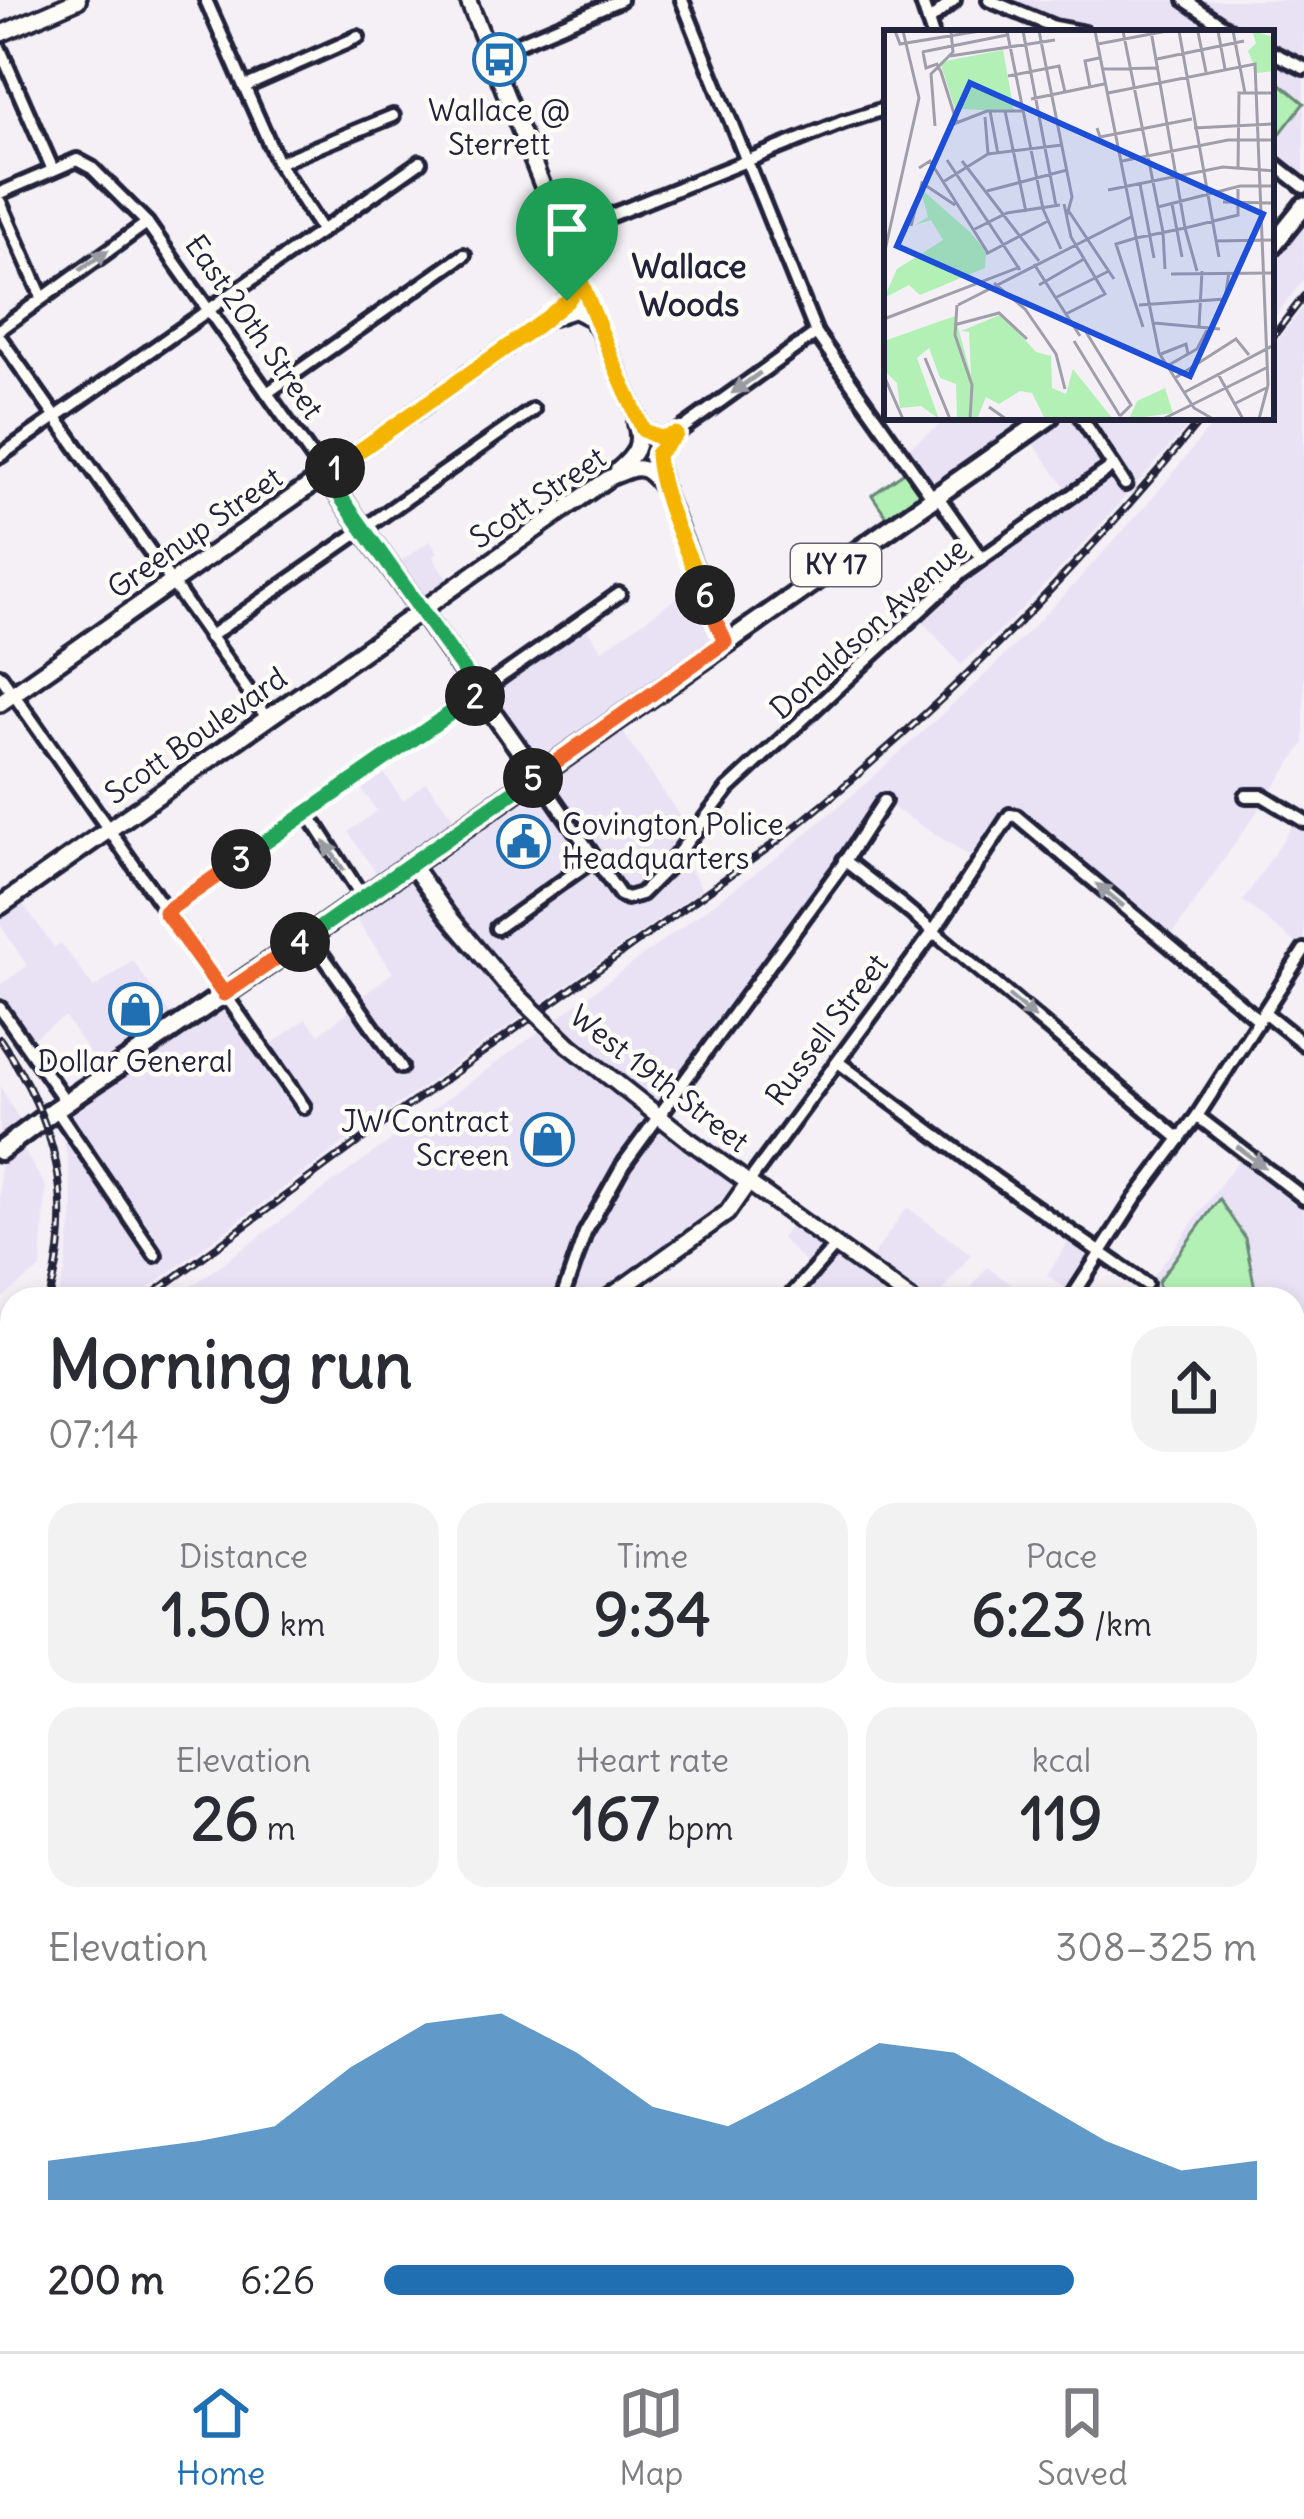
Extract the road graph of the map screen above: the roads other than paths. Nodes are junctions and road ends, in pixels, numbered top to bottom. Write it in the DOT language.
graph roads {
  1 [pos="78,0"];
  2 [pos="206,0"];
  3 [pos="468,0"];
  4 [pos="620,0"];
  5 [pos="682,0"];
  6 [pos="921,0"];
  7 [pos="954,0"];
  8 [pos="989,0"];
  9 [pos="1184,0"];
  10 [pos="930,27"];
  11 [pos="1071,30"];
  12 [pos="1229,30"];
  13 [pos="0,34"];
  14 [pos="358,37"];
  15 [pos="0,50"];
  16 [pos="1274,53"];
  17 [pos="490,55"];
  18 [pos="1304,68"];
  19 [pos="244,87"];
  20 [pos="884,109"];
  21 [pos="393,116"];
  22 [pos="747,161"];
  23 [pos="420,162"];
  24 [pos="278,163"];
  25 [pos="1274,163"];
  26 [pos="53,170"];
  27 [pos="1304,187"];
  28 [pos="0,197"];
  29 [pos="1304,206"];
  30 [pos="147,223"];
  31 [pos="322,231"];
  32 [pos="562,235"];
  33 [pos="1274,243"];
  34 [pos="464,254"];
  35 [pos="576,269"];
  36 [pos="42,297"];
  37 [pos="208,311"];
  38 [pos="538,325"];
  39 [pos="602,333"];
  40 [pos="816,333"];
  41 [pos="0,334"];
  42 [pos="267,393"];
  43 [pos="532,410"];
  44 [pos="634,412"];
  45 [pos="55,418"];
  46 [pos="1045,420"];
  47 [pos="1083,420"];
  48 [pos="676,434"];
  49 [pos="0,456"];
  50 [pos="1113,466"];
  51 [pos="325,475"];
  52 [pos="609,478"];
  53 [pos="1125,484"];
  54 [pos="664,489"];
  55 [pos="933,498"];
  56 [pos="363,528"];
  57 [pos="982,558"];
  58 [pos="171,583"];
  59 [pos="619,594"];
  60 [pos="422,610"];
  61 [pos="209,637"];
  62 [pos="725,642"];
  63 [pos="0,675"];
  64 [pos="480,693"];
  65 [pos="7,699"];
  66 [pos="268,719"];
  67 [pos="537,775"];
  68 [pos="1246,796"];
  69 [pos="884,801"];
  70 [pos="308,813"];
  71 [pos="1304,821"];
  72 [pos="108,830"];
  73 [pos="594,859"];
  74 [pos="844,860"];
  75 [pos="411,864"];
  76 [pos="363,898"];
  77 [pos="0,906"];
  78 [pos="165,912"];
  79 [pos="496,928"];
  80 [pos="933,932"];
  81 [pos="309,936"];
  82 [pos="1304,950"];
  83 [pos="224,994"];
  84 [pos="0,1008"];
  85 [pos="1262,1016"];
  86 [pos="1304,1044"];
  87 [pos="838,1062"];
  88 [pos="401,1067"];
  89 [pos="61,1106"];
  90 [pos="304,1107"];
  91 [pos="658,1115"];
  92 [pos="1197,1117"];
  93 [pos="1180,1139"];
  94 [pos="0,1151"];
  95 [pos="748,1183"];
  96 [pos="1304,1198"];
  97 [pos="835,1246"];
  98 [pos="1100,1253"];
  99 [pos="155,1255"];
  100 [pos="1147,1284"];
  101 [pos="566,1287"];
  102 [pos="624,1287"];
  103 [pos="799,1287"];
  104 [pos="893,1287"];
  105 [pos="1079,1287"];
  1 -- 13 [label="street"];
  2 -- 19 [label="street"];
  3 -- 17 [label="street"];
  4 -- 17 [label="street"];
  5 -- 22 [label="street"];
  6 -- 10 [label="street"];
  7 -- 10 [label="street"];
  8 -- 11 [label="street"];
  9 -- 12 [label="street"];
  14 -- 19 [label="street"];
  15 -- 26 [label="street"];
  16 -- 18 [label="street"];
  17 -- 32 [label="street"];
  19 -- 24 [label="street"];
  20 -- 22 [label="street"];
  21 -- 24 [label="street"];
  22 -- 32 [label="street"];
  22 -- 40 [label="street"];
  23 -- 31 [label="street"];
  24 -- 31 [label="street"];
  25 -- 27 [label="street"];
  26 -- 28 [label="street"];
  26 -- 30 [label="street, East 20th Street"];
  28 -- 36 [label="street"];
  29 -- 33 [label="main road"];
  36 -- 30 [label="street, one-way"];
  30 -- 37 [label="street, East 20th Street"];
  31 -- 37 [label="street"];
  32 -- 35 [label="street"];
  34 -- 42 [label="street"];
  35 -- 38 [label="street"];
  35 -- 39 [label="street"];
  36 -- 41 [label="street"];
  37 -- 42 [label="street, East 20th Street"];
  37 -- 45 [label="street"];
  38 -- 39 [label="street"];
  38 -- 51 [label="street, Greenup Street"];
  39 -- 44 [label="street"];
  40 -- 48 [label="street, one-way"];
  40 -- 55 [label="street"];
  41 -- 45 [label="street"];
  42 -- 51 [label="street, East 20th Street"];
  43 -- 56 [label="street"];
  44 -- 48 [label="street"];
  44 -- 52 [label="street"];
  45 -- 49 [label="street"];
  45 -- 58 [label="street"];
  46 -- 55 [label="main road, KY 17"];
  47 -- 50 [label="street"];
  48 -- 54 [label="street, Scott Street"];
  50 -- 53 [label="street"];
  50 -- 57 [label="street, Donaldson Avenue"];
  51 -- 56 [label="main road, East 20th Street"];
  51 -- 58 [label="main road, Greenup Street"];
  52 -- 54 [label="street, Scott Street"];
  52 -- 60 [label="street, Scott Street"];
  54 -- 62 [label="street"];
  55 -- 57 [label="street"];
  55 -- 62 [label="main road, KY 17"];
  56 -- 60 [label="main road, East 20th Street"];
  56 -- 61 [label="street"];
  57 -- 73 [label="street, Donaldson Avenue"];
  58 -- 61 [label="street"];
  58 -- 65 [label="main road, Greenup Street"];
  59 -- 64 [label="street"];
  60 -- 64 [label="main road, East 20th Street"];
  60 -- 66 [label="main road, Scott Boulevard"];
  61 -- 66 [label="street"];
  62 -- 67 [label="main road, KY 17"];
  63 -- 65 [label="street"];
  64 -- 67 [label="main road, East 20th Street"];
  64 -- 70 [label="street"];
  65 -- 72 [label="street"];
  66 -- 72 [label="main road, Scott Boulevard"];
  67 -- 73 [label="street"];
  67 -- 75 [label="main road, KY 17"];
  68 -- 71 [label="street"];
  69 -- 74 [label="street"];
  76 -- 70 [label="street, one-way"];
  70 -- 78 [label="street"];
  72 -- 77 [label="main road, Scott Boulevard"];
  72 -- 78 [label="street"];
  73 -- 79 [label="street"];
  74 -- 80 [label="street"];
  74 -- 91 [label="street"];
  75 -- 76 [label="main road, KY 17"];
  75 -- 91 [label="street, West 19th Street, bridge"];
  76 -- 81 [label="main road, KY 17"];
  78 -- 83 [label="street"];
  85 -- 80 [label="street, Russell Street, one-way"];
  80 -- 87 [label="street, Russell Street"];
  80 -- 93 [label="street, one-way"];
  81 -- 83 [label="main road, KY 17"];
  81 -- 88 [label="street"];
  82 -- 85 [label="street"];
  83 -- 89 [label="main road, KY 17"];
  83 -- 90 [label="street"];
  84 -- 89 [label="street"];
  85 -- 86 [label="street"];
  85 -- 92 [label="street"];
  87 -- 95 [label="street, Russell Street"];
  87 -- 98 [label="street"];
  89 -- 94 [label="main road, KY 17"];
  89 -- 99 [label="street"];
  91 -- 95 [label="street, West 19th Street"];
  91 -- 101 [label="street"];
  92 -- 93 [label="street"];
  92 -- 96 [label="street, one-way"];
  93 -- 98 [label="street"];
  95 -- 97 [label="street, West 19th Street"];
  95 -- 102 [label="street, Russell Street"];
  97 -- 103 [label="street"];
  97 -- 104 [label="street, West 19th Street"];
  98 -- 100 [label="street"];
  98 -- 105 [label="street"];
}
